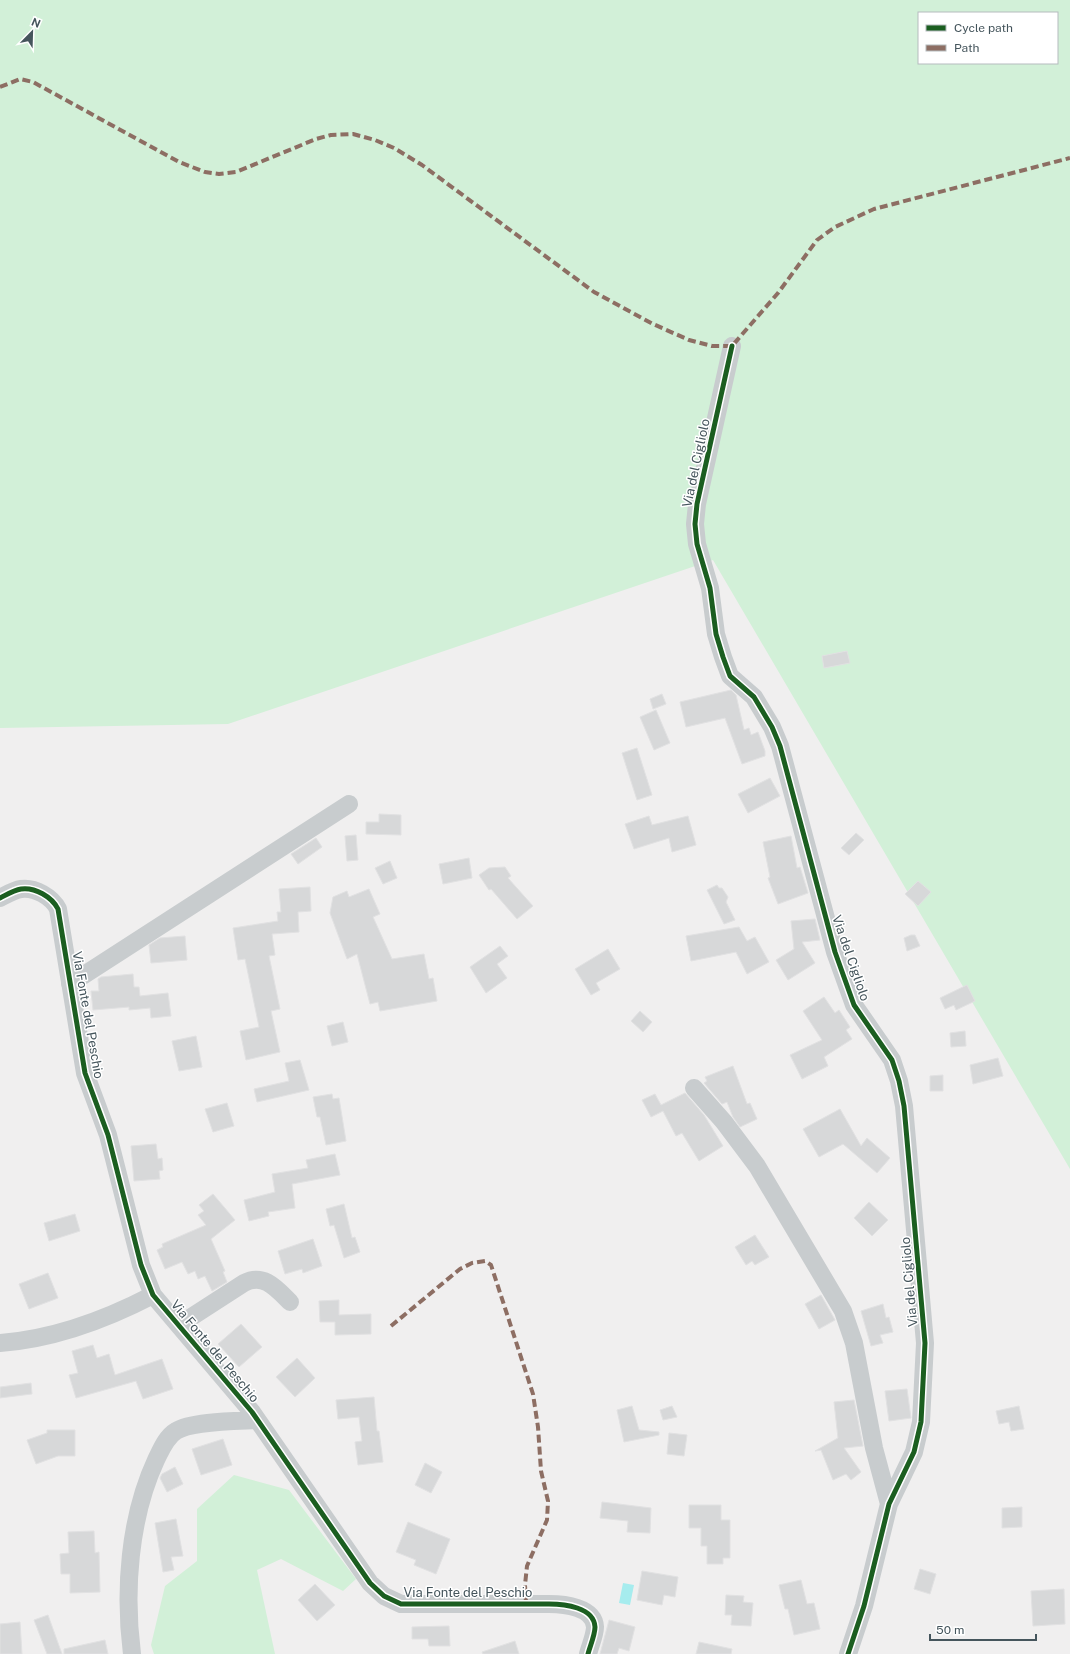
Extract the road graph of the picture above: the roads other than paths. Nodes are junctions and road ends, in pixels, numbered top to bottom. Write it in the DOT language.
graph roads {
  1 [pos="732,346"];
  2 [pos="349,804"];
  3 [pos="0,898"];
  4 [pos="70,984"];
  5 [pos="694,1088"];
  6 [pos="153,1295"];
  7 [pos="290,1302"];
  8 [pos="179,1325"];
  9 [pos="0,1343"];
  10 [pos="257,1420"];
  11 [pos="889,1504"];
  12 [pos="132,1654"];
  13 [pos="588,1654"];
  14 [pos="848,1654"];
  1 -- 11 [label="street, Via del Cigliolo"];
  2 -- 4 [label="street"];
  3 -- 4 [label="street, Via Fonte del Peschio"];
  4 -- 6 [label="street, Via Fonte del Peschio"];
  5 -- 11 [label="street"];
  6 -- 8 [label="street, Via Fonte del Peschio"];
  6 -- 9 [label="street"];
  7 -- 8 [label="street"];
  8 -- 10 [label="street, Via Fonte del Peschio"];
  10 -- 12 [label="street"];
  10 -- 13 [label="street, Via Fonte del Peschio"];
  11 -- 14 [label="street, Via del Cigliolo"];
}
